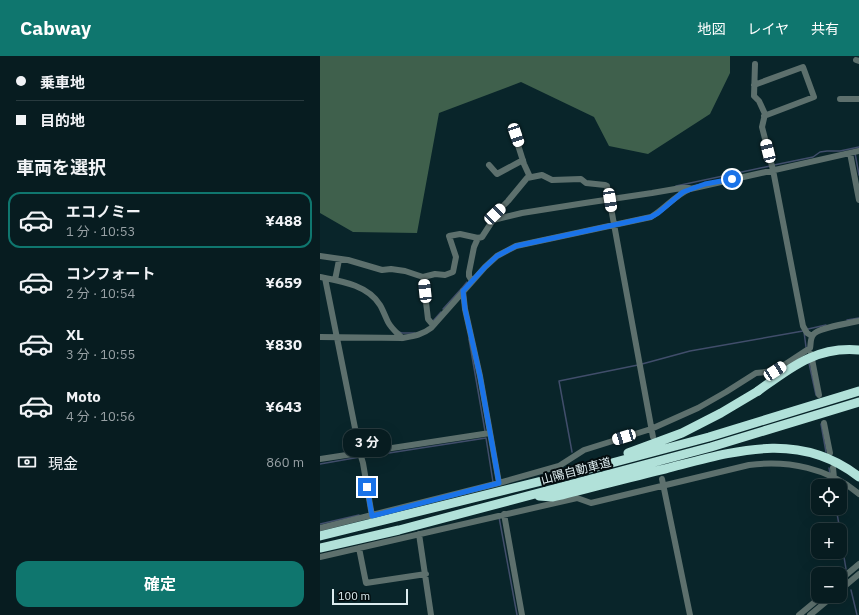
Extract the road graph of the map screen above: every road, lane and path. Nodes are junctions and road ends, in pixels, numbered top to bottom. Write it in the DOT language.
graph roads {
  1 [pos="755,64"];
  2 [pos="754,85"];
  3 [pos="840,99"];
  4 [pos="859,99"];
  5 [pos="764,116"];
  6 [pos="512,126"];
  7 [pos="855,152"];
  8 [pos="523,160"];
  9 [pos="489,165"];
  10 [pos="772,167"];
  11 [pos="530,177"];
  12 [pos="690,189"];
  13 [pos="610,199"];
  14 [pos="859,200"];
  15 [pos="495,218"];
  16 [pos="614,226"];
  17 [pos="479,238"];
  18 [pos="320,256"];
  19 [pos="339,260"];
  20 [pos="423,277"];
  21 [pos="322,278"];
  22 [pos="336,278"];
  23 [pos="472,281"];
  24 [pos="463,291"];
  25 [pos="859,321"];
  26 [pos="432,324"];
  27 [pos="812,336"];
  28 [pos="320,337"];
  29 [pos="338,338"];
  30 [pos="402,338"];
  31 [pos="810,348"];
  32 [pos="859,350"];
  33 [pos="859,391"];
  34 [pos="819,395"];
  35 [pos="859,402"];
  36 [pos="824,423"];
  37 [pos="651,429"];
  38 [pos="486,433"];
  39 [pos="652,437"];
  40 [pos="830,453"];
  41 [pos="360,456"];
  42 [pos="320,459"];
  43 [pos="833,468"];
  44 [pos="578,472"];
  45 [pos="832,477"];
  46 [pos="859,477"];
  47 [pos="663,482"];
  48 [pos="496,484"];
  49 [pos="581,486"];
  50 [pos="859,494"];
  51 [pos="371,513"];
  52 [pos="500,515"];
  53 [pos="320,528"];
  54 [pos="419,534"];
  55 [pos="320,536"];
  56 [pos="320,548"];
  57 [pos="359,548"];
  58 [pos="320,557"];
  59 [pos="859,564"];
  60 [pos="426,574"];
  61 [pos="847,574"];
  62 [pos="859,574"];
  63 [pos="847,584"];
  64 [pos="814,603"];
  65 [pos="825,603"];
  66 [pos="431,615"];
  67 [pos="522,615"];
  68 [pos="690,615"];
  69 [pos="799,615"];
  70 [pos="810,615"];
  1 -- 2 [label="street"];
  2 -- 5 [label="street"];
  2 -- 5 [label="street"];
  3 -- 4 [label="street"];
  5 -- 10 [label="street"];
  6 -- 8 [label="street"];
  7 -- 10 [label="street"];
  7 -- 14 [label="street"];
  8 -- 9 [label="street"];
  8 -- 11 [label="street"];
  10 -- 12 [label="street"];
  10 -- 27 [label="street"];
  11 -- 13 [label="street"];
  11 -- 15 [label="street"];
  12 -- 13 [label="street"];
  12 -- 16 [label="street"];
  13 -- 15 [label="street"];
  13 -- 16 [label="street"];
  15 -- 17 [label="street"];
  16 -- 23 [label="street"];
  16 -- 37 [label="street"];
  17 -- 20 [label="street"];
  17 -- 23 [label="street"];
  18 -- 19 [label="street"];
  19 -- 20 [label="street"];
  19 -- 22 [label="street"];
  20 -- 26 [label="street"];
  21 -- 22 [label="street"];
  21 -- 29 [label="street"];
  22 -- 30 [label="street"];
  23 -- 24 [label="street"];
  24 -- 26 [label="street"];
  24 -- 38 [label="street"];
  25 -- 27 [label="street"];
  26 -- 30 [label="street"];
  27 -- 31 [label="street"];
  28 -- 29 [label="street"];
  29 -- 30 [label="street"];
  29 -- 41 [label="street"];
  31 -- 34 [label="street"];
  31 -- 37 [label="street"];
  32 -- 44 [label="highway, bridge"];
  33 -- 44 [label="highway, 山陽自動車道"];
  35 -- 49 [label="highway, 山陽自動車道"];
  36 -- 40 [label="street"];
  37 -- 39 [label="street"];
  37 -- 48 [label="street"];
  38 -- 41 [label="street"];
  38 -- 48 [label="street"];
  41 -- 42 [label="street"];
  41 -- 51 [label="street"];
  43 -- 45 [label="street"];
  44 -- 55 [label="highway, 山陽自動車道"];
  45 -- 47 [label="street"];
  45 -- 50 [label="street"];
  46 -- 49 [label="highway"];
  47 -- 52 [label="street"];
  47 -- 68 [label="street"];
  48 -- 51 [label="street"];
  49 -- 56 [label="highway, 山陽自動車道"];
  51 -- 53 [label="street"];
  52 -- 54 [label="street"];
  52 -- 67 [label="street"];
  54 -- 57 [label="street"];
  54 -- 60 [label="street"];
  57 -- 58 [label="street"];
  57 -- 60 [label="street"];
  59 -- 61 [label="street"];
  60 -- 66 [label="street"];
  62 -- 63 [label="street"];
  64 -- 69 [label="street"];
  65 -- 70 [label="street"];
}
